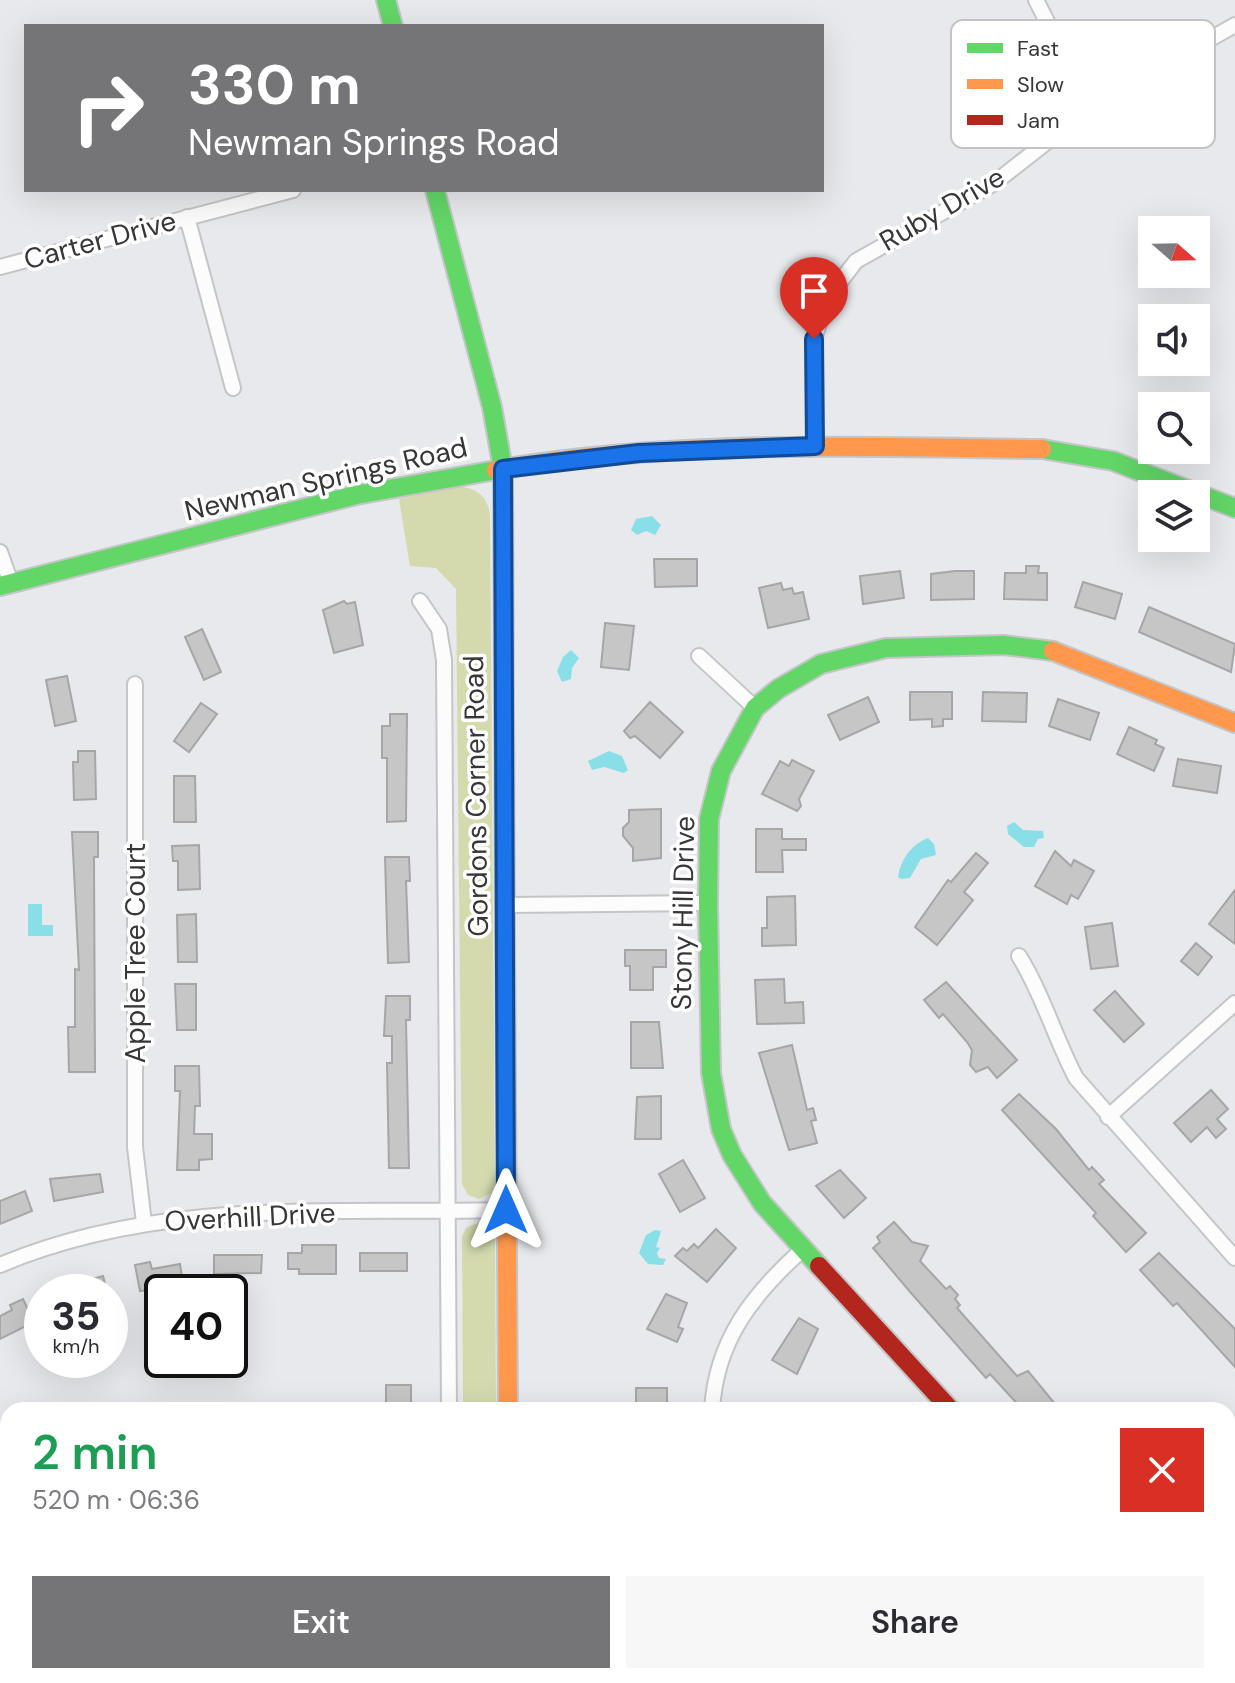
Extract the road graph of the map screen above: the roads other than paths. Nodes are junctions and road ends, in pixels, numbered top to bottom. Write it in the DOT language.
graph roads {
  1 [pos="386,0"];
  2 [pos="1036,0"];
  3 [pos="1046,20"];
  4 [pos="392,24"];
  5 [pos="1235,25"];
  6 [pos="1215,36"];
  7 [pos="1039,148"];
  8 [pos="285,192"];
  9 [pos="436,192"];
  10 [pos="187,217"];
  11 [pos="0,267"];
  12 [pos="233,388"];
  13 [pos="815,446"];
  14 [pos="503,469"];
  15 [pos="1235,508"];
  16 [pos="0,552"];
  17 [pos="5,585"];
  18 [pos="420,601"];
  19 [pos="699,656"];
  20 [pos="135,684"];
  21 [pos="755,708"];
  22 [pos="1235,723"];
  23 [pos="708,903"];
  24 [pos="506,905"];
  25 [pos="1019,956"];
  26 [pos="1235,1003"];
  27 [pos="1108,1117"];
  28 [pos="506,1210"];
  29 [pos="448,1211"];
  30 [pos="144,1223"];
  31 [pos="803,1249"];
  32 [pos="1235,1258"];
  33 [pos="0,1265"];
  34 [pos="449,1402"];
  35 [pos="508,1402"];
  36 [pos="713,1402"];
  37 [pos="944,1402"];
  1 -- 4 [label="street"];
  2 -- 3 [label="street"];
  5 -- 6 [label="street, Ruby Drive"];
  7 -- 13 [label="street, Ruby Drive"];
  8 -- 10 [label="street, Carter Drive"];
  9 -- 14 [label="street, Gordons Corner Road"];
  10 -- 11 [label="street, Carter Drive"];
  10 -- 12 [label="street"];
  13 -- 14 [label="street, Newman Springs Road"];
  13 -- 15 [label="street, Newman Springs Road"];
  14 -- 17 [label="street, Newman Springs Road"];
  14 -- 24 [label="street, Gordons Corner Road"];
  16 -- 17 [label="street"];
  18 -- 29 [label="street, Gordons Corner Road"];
  19 -- 21 [label="street"];
  20 -- 30 [label="street, Apple Tree Court"];
  21 -- 22 [label="street, Stony Hill Drive"];
  21 -- 23 [label="street, Stony Hill Drive"];
  23 -- 24 [label="street"];
  23 -- 31 [label="street, Stony Hill Drive"];
  24 -- 28 [label="street, Gordons Corner Road"];
  25 -- 27 [label="street"];
  26 -- 27 [label="street"];
  27 -- 32 [label="street"];
  28 -- 29 [label="street, Overhill Drive"];
  28 -- 35 [label="street, Gordons Corner Road"];
  29 -- 30 [label="street, Overhill Drive"];
  29 -- 34 [label="street, Gordons Corner Road"];
  30 -- 33 [label="street, Overhill Drive"];
  31 -- 36 [label="street"];
  31 -- 37 [label="street, Stony Hill Drive"];
}
